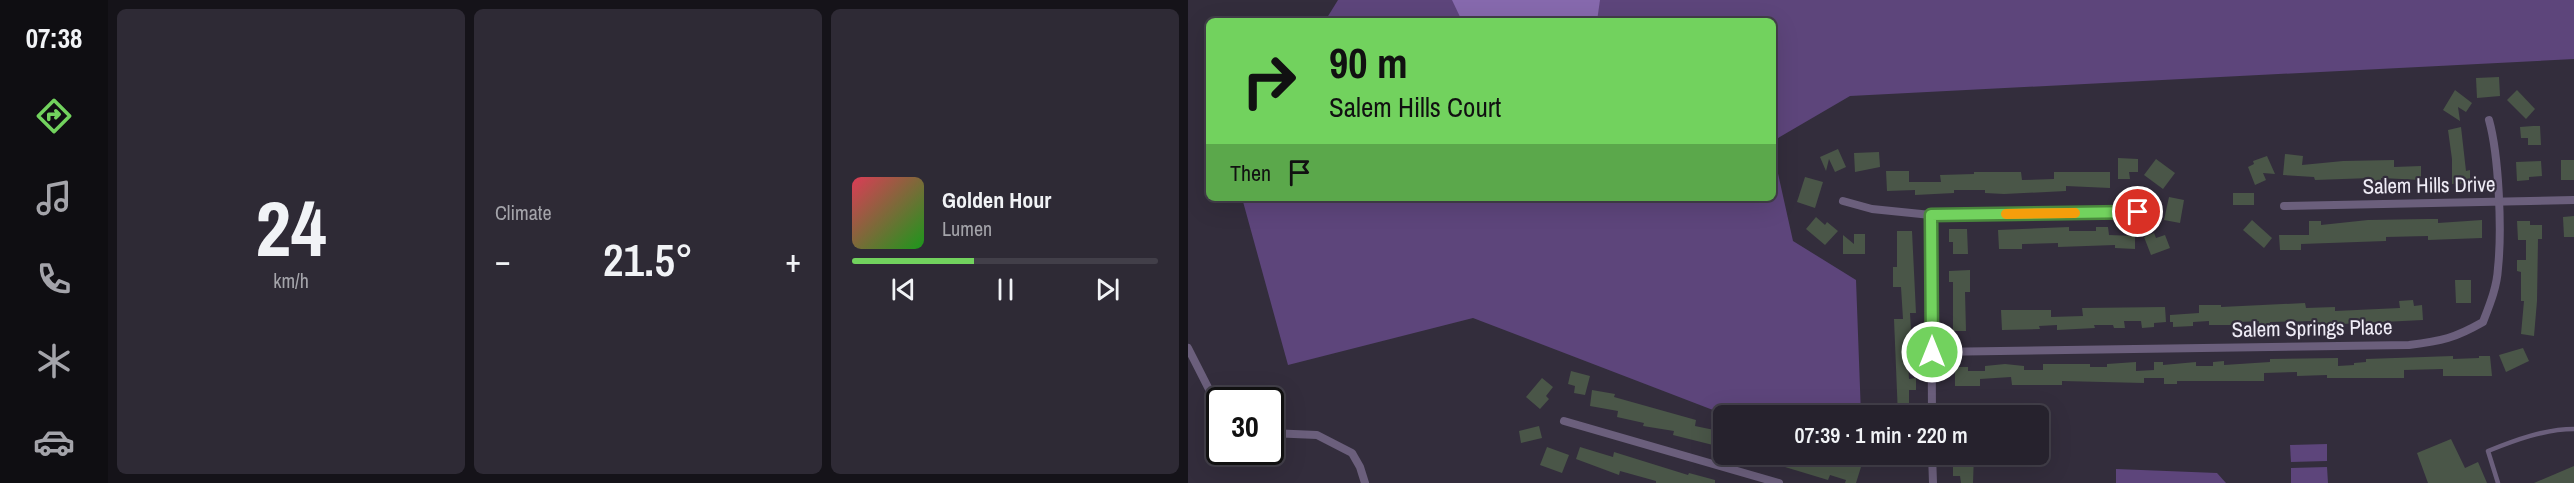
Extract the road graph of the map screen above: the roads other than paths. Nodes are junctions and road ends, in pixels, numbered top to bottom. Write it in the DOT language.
graph roads {
  1 [pos="2489,120"];
  2 [pos="2574,200"];
  3 [pos="1843,201"];
  4 [pos="2498,202"];
  5 [pos="2284,206"];
  6 [pos="2138,212"];
  7 [pos="1931,215"];
  8 [pos="1188,348"];
  9 [pos="1932,352"];
  10 [pos="1208,387"];
  11 [pos="1932,405"];
  12 [pos="1564,421"];
  13 [pos="2574,429"];
  14 [pos="1284,434"];
  15 [pos="1932,465"];
  16 [pos="1365,483"];
  17 [pos="1779,483"];
  18 [pos="1933,483"];
  19 [pos="2498,483"];
  1 -- 4 [label="street, Salem Springs Place"];
  2 -- 4 [label="street, Salem Hills Drive"];
  3 -- 7 [label="street"];
  4 -- 5 [label="street, Salem Hills Drive"];
  4 -- 9 [label="street, Salem Springs Place"];
  6 -- 7 [label="street"];
  7 -- 9 [label="street"];
  8 -- 10 [label="street"];
  9 -- 11 [label="street"];
  12 -- 17 [label="street"];
  13 -- 19 [label="lane"];
  14 -- 16 [label="street"];
  15 -- 18 [label="street"];
}
